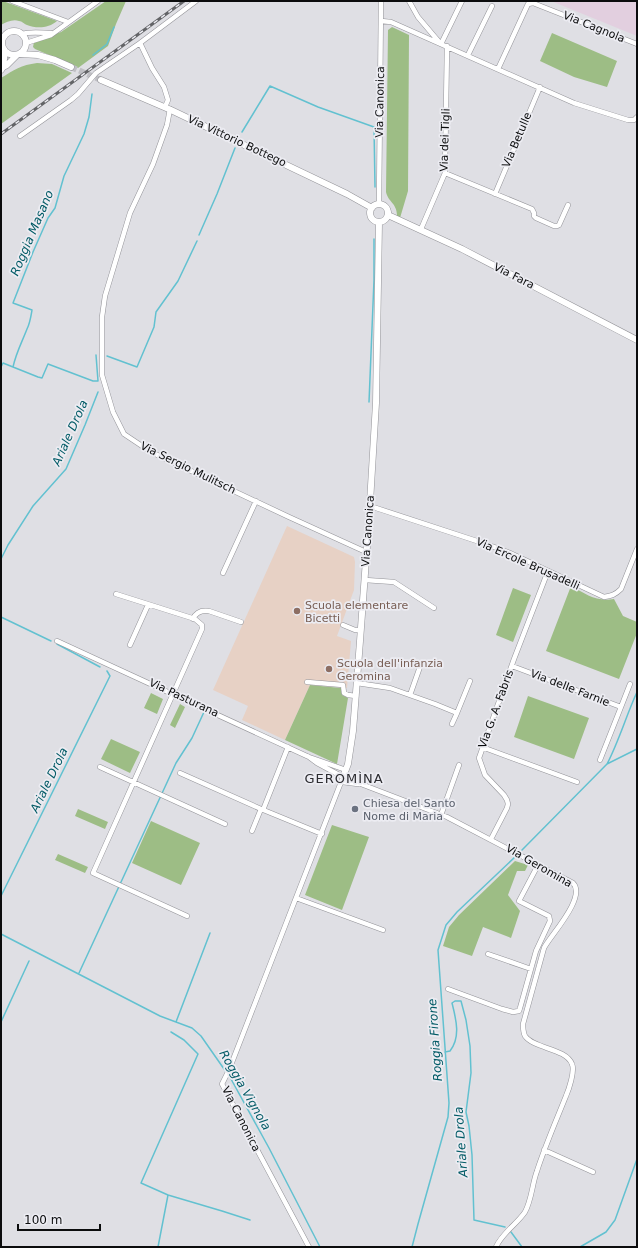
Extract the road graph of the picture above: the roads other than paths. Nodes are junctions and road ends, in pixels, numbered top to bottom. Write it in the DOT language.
graph roads {
  1 [pos="12,1"];
  2 [pos="98,1"];
  3 [pos="196,1"];
  4 [pos="381,1"];
  5 [pos="409,1"];
  6 [pos="462,1"];
  7 [pos="492,6"];
  8 [pos="381,21"];
  9 [pos="68,22"];
  10 [pos="423,23"];
  11 [pos="410,30"];
  12 [pos="53,33"];
  13 [pos="23,34"];
  14 [pos="2,39"];
  15 [pos="140,43"];
  16 [pos="26,44"];
  17 [pos="441,44"];
  18 [pos="637,44"];
  19 [pos="447,46"];
  20 [pos="3,50"];
  21 [pos="18,54"];
  22 [pos="38,55"];
  23 [pos="468,55"];
  24 [pos="71,67"];
  25 [pos="2,68"];
  26 [pos="498,69"];
  27 [pos="101,80"];
  28 [pos="540,87"];
  29 [pos="167,108"];
  30 [pos="637,117"];
  31 [pos="20,136"];
  32 [pos="445,173"];
  33 [pos="495,194"];
  34 [pos="379,204"];
  35 [pos="568,205"];
  36 [pos="372,208"];
  37 [pos="388,215"];
  38 [pos="379,223"];
  39 [pos="421,230"];
  40 [pos="637,340"];
  41 [pos="256,501"];
  42 [pos="370,506"];
  43 [pos="637,549"];
  44 [pos="366,552"];
  45 [pos="548,571"];
  46 [pos="223,573"];
  47 [pos="365,580"];
  48 [pos="116,594"];
  49 [pos="148,604"];
  50 [pos="434,608"];
  51 [pos="193,619"];
  52 [pos="241,622"];
  53 [pos="343,625"];
  54 [pos="361,630"];
  55 [pos="57,641"];
  56 [pos="130,645"];
  57 [pos="421,664"];
  58 [pos="512,666"];
  59 [pos="470,681"];
  60 [pos="307,682"];
  61 [pos="357,683"];
  62 [pos="630,684"];
  63 [pos="173,693"];
  64 [pos="410,695"];
  65 [pos="356,696"];
  66 [pos="621,707"];
  67 [pos="457,713"];
  68 [pos="452,724"];
  69 [pos="288,747"];
  70 [pos="482,748"];
  71 [pos="310,757"];
  72 [pos="600,760"];
  73 [pos="459,765"];
  74 [pos="100,767"];
  75 [pos="180,773"];
  76 [pos="344,776"];
  77 [pos="134,782"];
  78 [pos="577,782"];
  79 [pos="361,784"];
  80 [pos="262,809"];
  81 [pos="441,815"];
  82 [pos="225,824"];
  83 [pos="252,831"];
  84 [pos="322,834"];
  85 [pos="491,839"];
  86 [pos="538,865"];
  87 [pos="296,898"];
  88 [pos="187,916"];
  89 [pos="383,930"];
  90 [pos="488,954"];
  91 [pos="531,969"];
  92 [pos="448,989"];
  93 [pos="544,1150"];
  94 [pos="593,1172"];
  95 [pos="308,1247"];
  96 [pos="496,1247"];
  1 -- 9 [label="street"];
  2 -- 9 [label="street"];
  3 -- 15 [label="street"];
  4 -- 8 [label="street, Via Canonica"];
  5 -- 10 [label="street"];
  6 -- 17 [label="street"];
  7 -- 23 [label="street"];
  8 -- 11 [label="street"];
  8 -- 34 [label="street, Via Canonica"];
  9 -- 12 [label="street"];
  10 -- 11 [label="street"];
  10 -- 17 [label="street"];
  11 -- 17 [label="street"];
  12 -- 13 [label="street"];
  12 -- 16 [label="street"];
  13 -- 14 [label="street"];
  13 -- 16 [label="street"];
  14 -- 20 [label="street"];
  15 -- 29 [label="street, Via Sergio Mulitsch"];
  15 -- 31 [label="street"];
  16 -- 21 [label="street"];
  16 -- 22 [label="street"];
  17 -- 19 [label="street"];
  18 -- 26 [label="street, Via Cagnola"];
  19 -- 23 [label="street"];
  19 -- 32 [label="street, Via dei Tigli"];
  20 -- 21 [label="street"];
  20 -- 25 [label="street"];
  21 -- 22 [label="street"];
  21 -- 25 [label="street"];
  22 -- 24 [label="street"];
  23 -- 26 [label="street"];
  26 -- 28 [label="street"];
  27 -- 29 [label="street, Via Vittorio Bottego"];
  28 -- 30 [label="street"];
  28 -- 33 [label="street, Via Betulle"];
  29 -- 36 [label="street, Via Vittorio Bottego"];
  29 -- 41 [label="street, Via Sergio Mulitsch"];
  32 -- 33 [label="street"];
  32 -- 39 [label="street, Via dei Tigli"];
  33 -- 35 [label="street"];
  34 -- 36 [label="street"];
  34 -- 37 [label="street"];
  36 -- 38 [label="street"];
  37 -- 38 [label="street"];
  37 -- 39 [label="street, Via Fara"];
  38 -- 42 [label="street, Via Canonica"];
  39 -- 40 [label="street, Via Fara"];
  41 -- 44 [label="street, Via Sergio Mulitsch"];
  41 -- 46 [label="street"];
  42 -- 44 [label="street, Via Canonica"];
  42 -- 45 [label="street, Via Ercole Brusadelli"];
  43 -- 45 [label="street, Via Ercole Brusadelli"];
  44 -- 47 [label="street, Via Canonica"];
  45 -- 58 [label="street, Via G. A. Fabris"];
  47 -- 50 [label="street"];
  47 -- 54 [label="street, Via Canonica"];
  48 -- 49 [label="street"];
  49 -- 51 [label="street"];
  49 -- 56 [label="street"];
  51 -- 52 [label="street"];
  51 -- 63 [label="street"];
  53 -- 54 [label="street"];
  54 -- 61 [label="street, Via Canonica"];
  55 -- 63 [label="street, Via Pasturana"];
  57 -- 64 [label="street"];
  58 -- 66 [label="street, Via delle Farnie"];
  58 -- 70 [label="street, Via G. A. Fabris"];
  59 -- 67 [label="street"];
  60 -- 65 [label="street"];
  61 -- 64 [label="street"];
  61 -- 65 [label="street, Via Canonica"];
  62 -- 66 [label="street"];
  63 -- 69 [label="street, Via Pasturana"];
  63 -- 77 [label="street"];
  64 -- 67 [label="street"];
  65 -- 76 [label="street, Via Canonica"];
  66 -- 72 [label="street, Via delle Farnie"];
  67 -- 68 [label="street"];
  69 -- 71 [label="street, Via Pasturana"];
  69 -- 80 [label="street"];
  70 -- 78 [label="street"];
  70 -- 85 [label="street, Via G. A. Fabris"];
  71 -- 76 [label="street, Via Pasturana"];
  71 -- 76 [label="street, Via Pasturana"];
  73 -- 81 [label="street"];
  74 -- 77 [label="street"];
  75 -- 80 [label="street"];
  76 -- 79 [label="street, Via Geromina"];
  76 -- 79 [label="street, Via Geromina"];
  76 -- 84 [label="street, Via Canonica"];
  77 -- 82 [label="street"];
  77 -- 88 [label="street"];
  79 -- 81 [label="street, Via Geromina"];
  80 -- 83 [label="street"];
  80 -- 84 [label="street"];
  81 -- 85 [label="street, Via Geromina"];
  84 -- 87 [label="street, Via Canonica"];
  85 -- 86 [label="street, Via Geromina"];
  86 -- 91 [label="street"];
  86 -- 93 [label="street, Via Geromina"];
  87 -- 89 [label="street"];
  87 -- 95 [label="street, Via Canonica"];
  90 -- 91 [label="street"];
  91 -- 92 [label="street"];
  93 -- 94 [label="street"];
  93 -- 96 [label="street, Via Geromina"];
}
